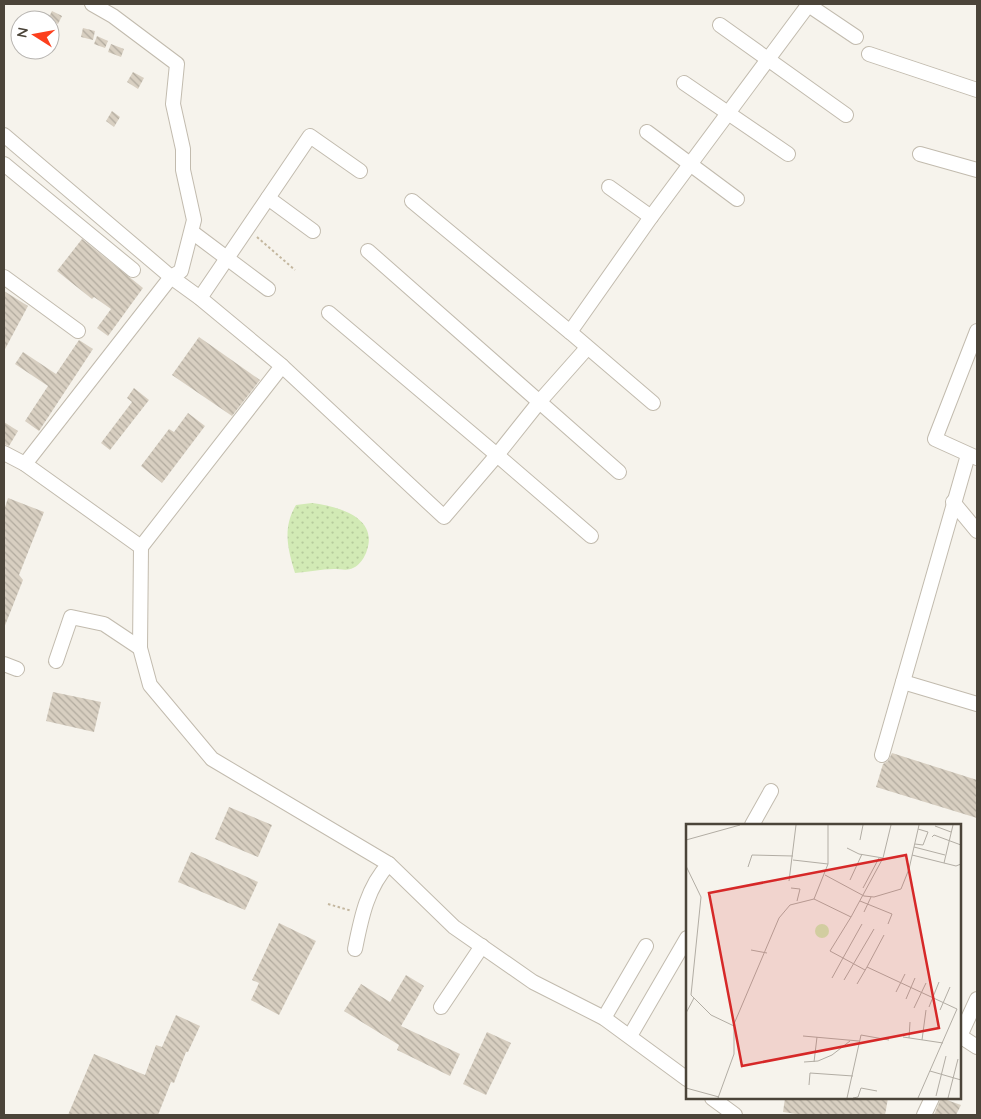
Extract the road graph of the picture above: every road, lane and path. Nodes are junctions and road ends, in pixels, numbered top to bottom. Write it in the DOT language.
graph roads {
  1 [pos="92,4"];
  2 [pos="808,4"];
  3 [pos="720,25"];
  4 [pos="856,37"];
  5 [pos="869,54"];
  6 [pos="768,60"];
  7 [pos="684,83"];
  8 [pos="977,90"];
  9 [pos="728,113"];
  10 [pos="846,115"];
  11 [pos="647,132"];
  12 [pos="4,135"];
  13 [pos="788,154"];
  14 [pos="920,154"];
  15 [pos="4,164"];
  16 [pos="690,164"];
  17 [pos="977,170"];
  18 [pos="360,171"];
  19 [pos="609,187"];
  20 [pos="268,198"];
  21 [pos="737,199"];
  22 [pos="412,201"];
  23 [pos="652,217"];
  24 [pos="248,228"];
  25 [pos="313,231"];
  26 [pos="192,232"];
  27 [pos="368,251"];
  28 [pos="226,260"];
  29 [pos="133,270"];
  30 [pos="295,270"];
  31 [pos="4,277"];
  32 [pos="171,277"];
  33 [pos="268,289"];
  34 [pos="200,298"];
  35 [pos="329,313"];
  36 [pos="977,330"];
  37 [pos="78,331"];
  38 [pos="570,332"];
  39 [pos="587,348"];
  40 [pos="282,366"];
  41 [pos="540,401"];
  42 [pos="653,403"];
  43 [pos="4,453"];
  44 [pos="497,455"];
  45 [pos="972,457"];
  46 [pos="25,464"];
  47 [pos="619,472"];
  48 [pos="953,502"];
  49 [pos="977,531"];
  50 [pos="591,536"];
  51 [pos="141,547"];
  52 [pos="140,648"];
  53 [pos="56,661"];
  54 [pos="4,664"];
  55 [pos="17,669"];
  56 [pos="903,682"];
  57 [pos="977,704"];
  58 [pos="882,755"];
  59 [pos="771,791"];
  60 [pos="753,824"];
  61 [pos="389,864"];
  62 [pos="328,904"];
  63 [pos="362,914"];
  64 [pos="686,940"];
  65 [pos="482,946"];
  66 [pos="646,946"];
  67 [pos="355,949"];
  68 [pos="977,999"];
  69 [pos="441,1007"];
  70 [pos="604,1018"];
  71 [pos="961,1029"];
  72 [pos="630,1036"];
  73 [pos="977,1047"];
  74 [pos="686,1077"];
  75 [pos="713,1099"];
  76 [pos="932,1099"];
  77 [pos="735,1115"];
  78 [pos="924,1115"];
  1 -- 26 [label="street"];
  2 -- 4 [label="street"];
  2 -- 6 [label="street"];
  3 -- 6 [label="street"];
  5 -- 8 [label="street"];
  6 -- 9 [label="street"];
  6 -- 10 [label="street"];
  7 -- 9 [label="street"];
  9 -- 13 [label="street"];
  9 -- 16 [label="street"];
  11 -- 16 [label="street"];
  12 -- 32 [label="street"];
  14 -- 17 [label="street"];
  15 -- 29 [label="street"];
  16 -- 21 [label="street"];
  16 -- 23 [label="street"];
  18 -- 20 [label="street"];
  19 -- 23 [label="street"];
  20 -- 24 [label="street"];
  20 -- 25 [label="street"];
  22 -- 38 [label="street"];
  23 -- 38 [label="street"];
  24 -- 28 [label="street"];
  24 -- 30 [label="path"];
  26 -- 28 [label="street"];
  26 -- 32 [label="street"];
  27 -- 41 [label="street"];
  28 -- 33 [label="street"];
  28 -- 34 [label="street"];
  31 -- 37 [label="street"];
  32 -- 34 [label="street"];
  32 -- 46 [label="street"];
  34 -- 40 [label="street"];
  35 -- 44 [label="street"];
  36 -- 45 [label="street"];
  38 -- 39 [label="street"];
  39 -- 41 [label="street"];
  39 -- 42 [label="street"];
  40 -- 44 [label="street"];
  40 -- 51 [label="street"];
  41 -- 44 [label="street"];
  41 -- 47 [label="street"];
  43 -- 46 [label="street"];
  44 -- 50 [label="street"];
  45 -- 48 [label="street"];
  46 -- 51 [label="street"];
  48 -- 49 [label="street"];
  48 -- 56 [label="street"];
  51 -- 52 [label="street"];
  52 -- 53 [label="street"];
  52 -- 61 [label="street"];
  54 -- 55 [label="street"];
  56 -- 57 [label="street"];
  56 -- 58 [label="street"];
  59 -- 60 [label="street"];
  61 -- 63 [label="street"];
  61 -- 65 [label="street"];
  62 -- 63 [label="path"];
  63 -- 67 [label="street"];
  64 -- 72 [label="street"];
  65 -- 69 [label="street"];
  65 -- 70 [label="street"];
  66 -- 70 [label="street"];
  68 -- 71 [label="street"];
  70 -- 72 [label="street"];
  71 -- 73 [label="street"];
  72 -- 74 [label="street"];
  75 -- 77 [label="street"];
  76 -- 78 [label="street"];
}
